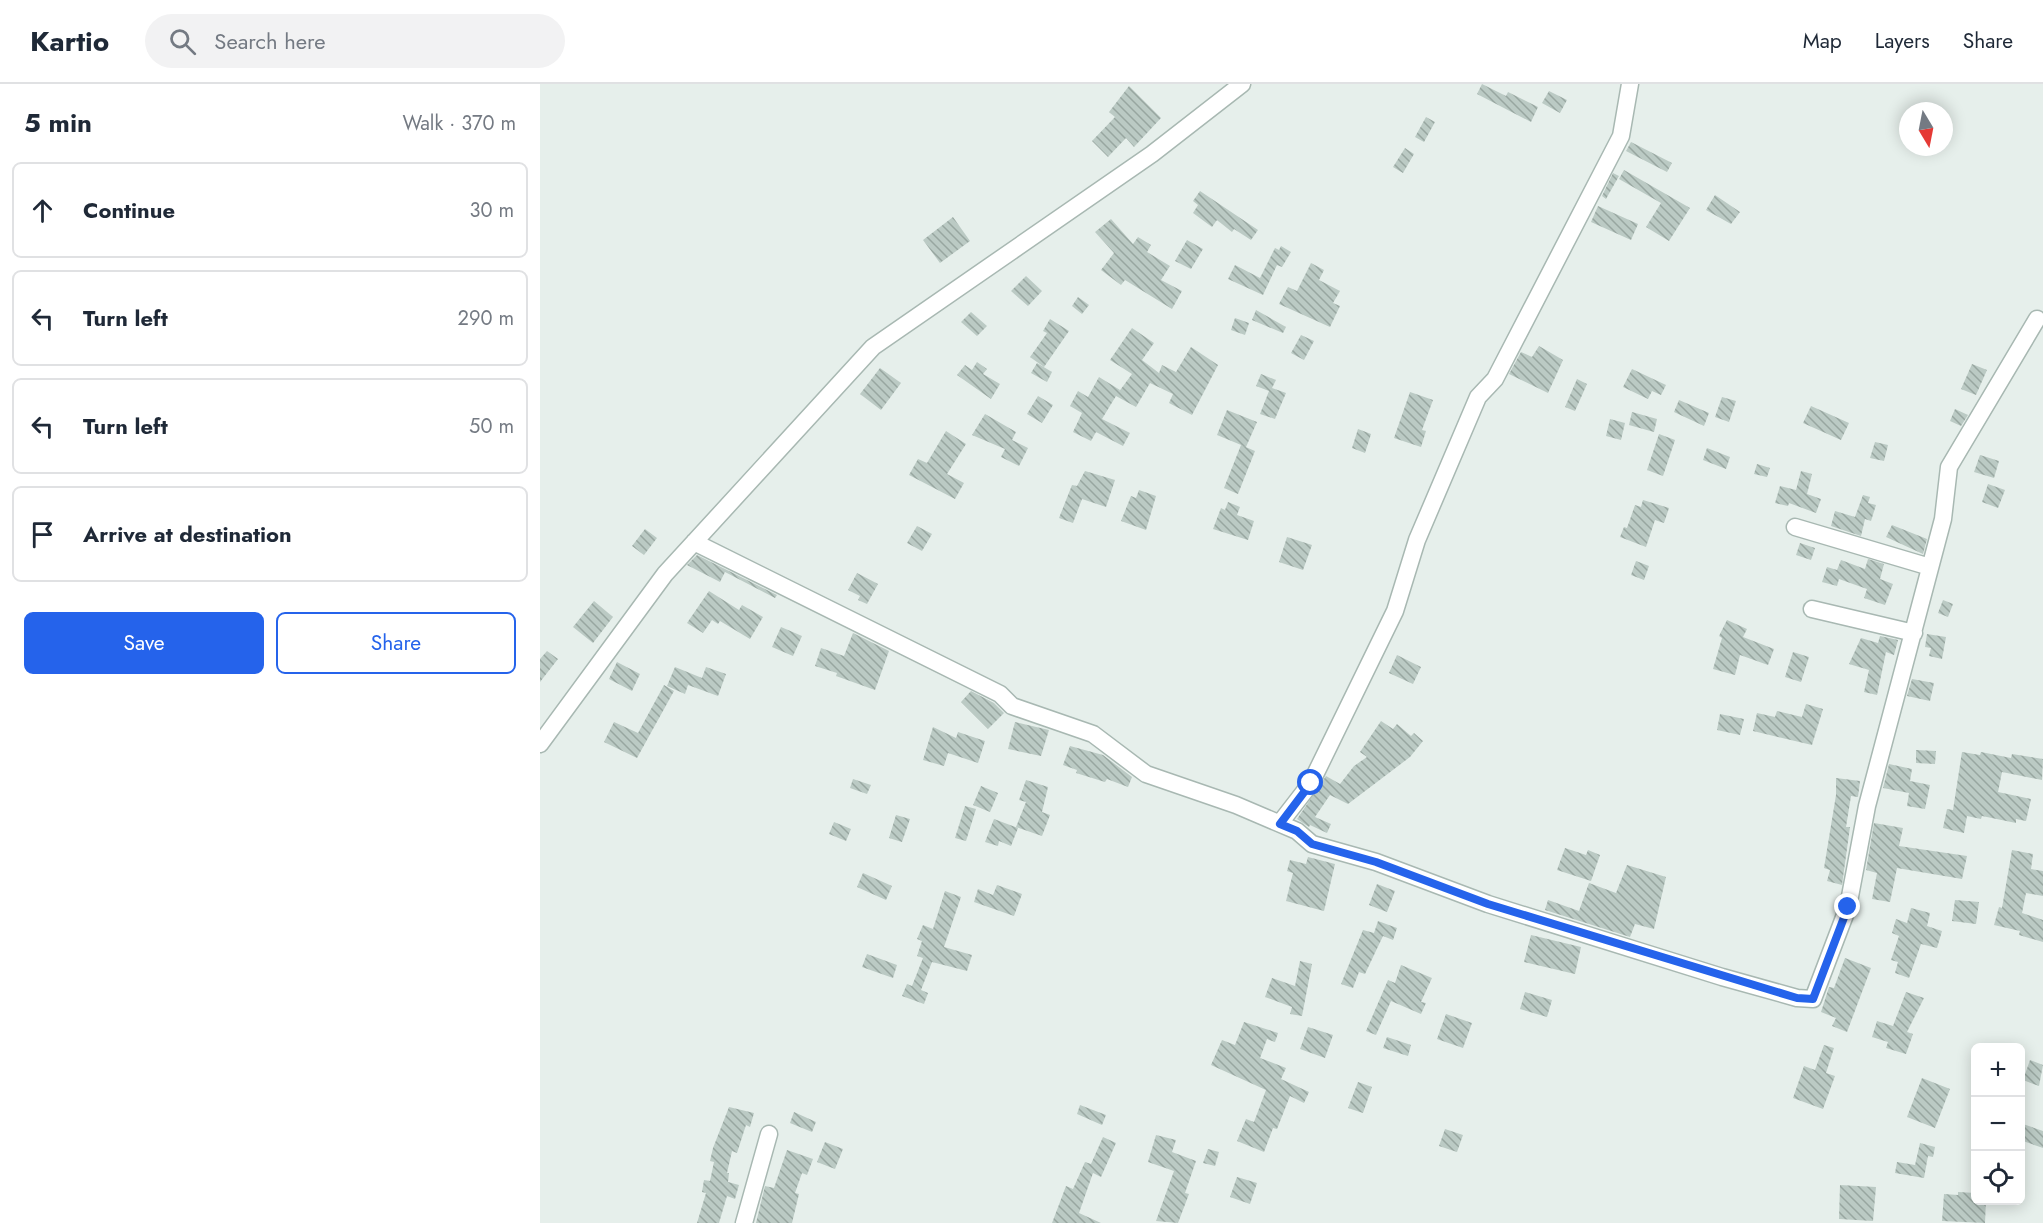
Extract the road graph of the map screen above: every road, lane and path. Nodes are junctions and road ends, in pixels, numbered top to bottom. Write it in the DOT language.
graph roads {
  1 [pos="1242,84"];
  2 [pos="1630,84"];
  3 [pos="2037,319"];
  4 [pos="1795,527"];
  5 [pos="694,542"];
  6 [pos="1930,567"];
  7 [pos="1812,609"];
  8 [pos="1914,633"];
  9 [pos="540,744"];
  10 [pos="1280,824"];
  11 [pos="770,1134"];
  12 [pos="744,1223"];
  1 -- 5 [label="street"];
  2 -- 10 [label="street"];
  3 -- 6 [label="street"];
  4 -- 6 [label="street"];
  5 -- 9 [label="street"];
  5 -- 10 [label="street"];
  6 -- 8 [label="street"];
  7 -- 8 [label="street"];
  8 -- 10 [label="street"];
  11 -- 12 [label="street"];
}
